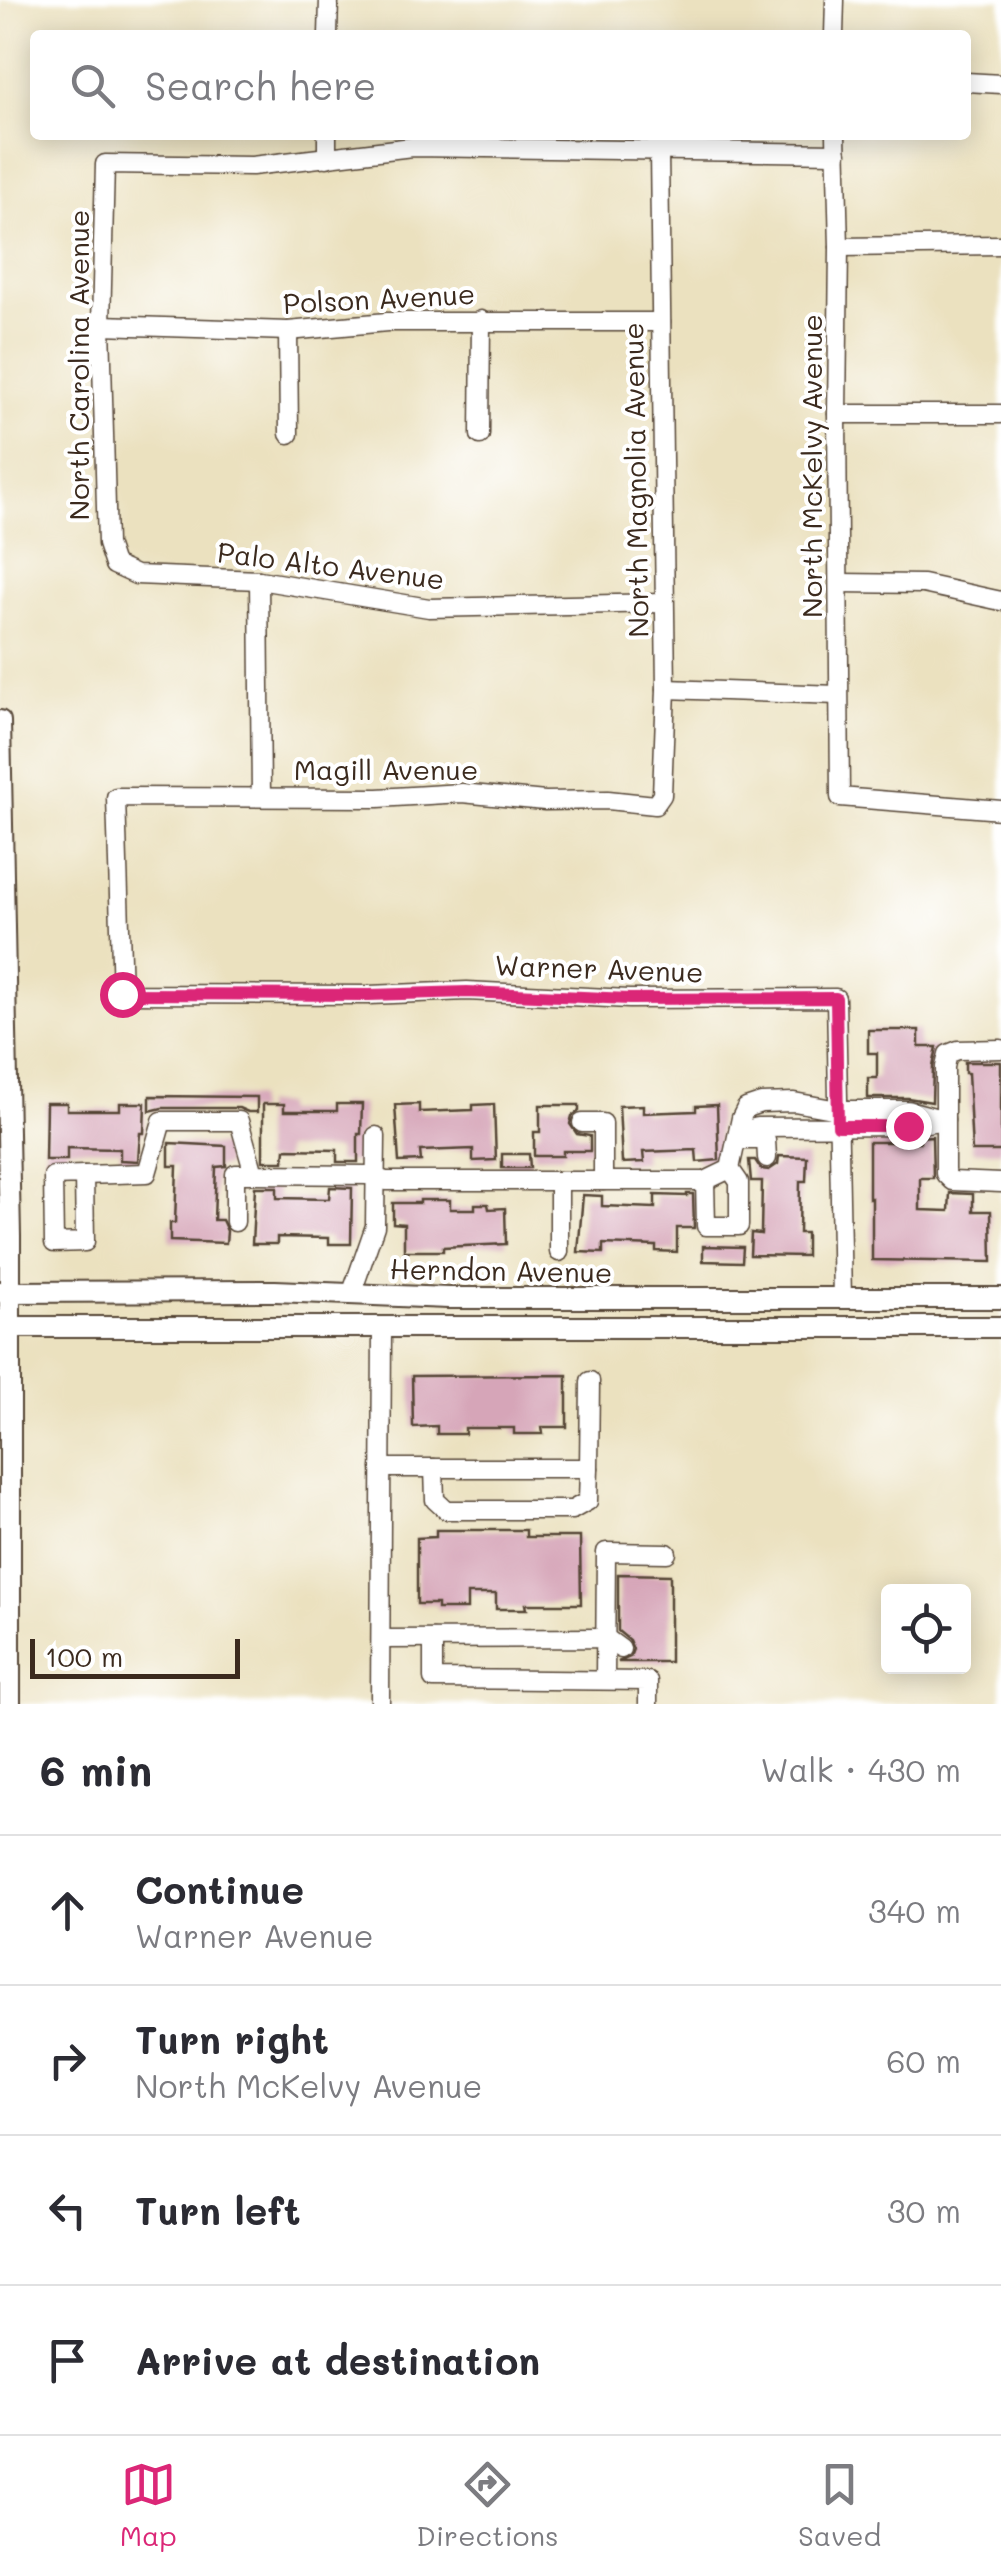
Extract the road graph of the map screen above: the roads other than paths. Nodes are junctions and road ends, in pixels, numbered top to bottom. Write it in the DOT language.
graph roads {
  1 [pos="328,0"];
  2 [pos="835,0"];
  3 [pos="328,30"];
  4 [pos="834,30"];
  5 [pos="971,82"];
  6 [pos="1001,84"];
  7 [pos="327,140"];
  8 [pos="836,144"];
  9 [pos="658,152"];
  10 [pos="327,158"];
  11 [pos="1001,245"];
  12 [pos="839,247"];
  13 [pos="482,320"];
  14 [pos="660,322"];
  15 [pos="101,325"];
  16 [pos="288,331"];
  17 [pos="837,414"];
  18 [pos="1001,414"];
  19 [pos="289,434"];
  20 [pos="480,435"];
  21 [pos="114,564"];
  22 [pos="258,580"];
  23 [pos="840,582"];
  24 [pos="1001,601"];
  25 [pos="664,603"];
  26 [pos="666,688"];
  27 [pos="838,695"];
  28 [pos="0,721"];
  29 [pos="261,797"];
  30 [pos="655,805"];
  31 [pos="1001,810"];
  32 [pos="122,994"];
  33 [pos="1001,1049"];
  34 [pos="838,1118"];
  35 [pos="945,1120"];
  36 [pos="582,1123"];
  37 [pos="376,1136"];
  38 [pos="738,1137"];
  39 [pos="766,1158"];
  40 [pos="730,1169"];
  41 [pos="254,1174"];
  42 [pos="84,1175"];
  43 [pos="376,1178"];
  44 [pos="705,1181"];
  45 [pos="559,1182"];
  46 [pos="603,1182"];
  47 [pos="1001,1183"];
  48 [pos="234,1222"];
  49 [pos="559,1252"];
  50 [pos="5,1292"];
  51 [pos="351,1295"];
  52 [pos="1001,1298"];
  53 [pos="842,1299"];
  54 [pos="1001,1308"];
  55 [pos="632,1326"];
  56 [pos="846,1326"];
  57 [pos="5,1327"];
  58 [pos="1001,1327"];
  59 [pos="382,1328"];
  60 [pos="590,1381"];
  61 [pos="381,1468"];
  62 [pos="434,1468"];
  63 [pos="589,1468"];
  64 [pos="667,1553"];
  65 [pos="381,1639"];
  66 [pos="433,1639"];
  67 [pos="615,1662"];
  68 [pos="10,1704"];
  69 [pos="380,1704"];
  70 [pos="648,1704"];
  1 -- 3 [label="street"];
  2 -- 4 [label="street"];
  5 -- 6 [label="street"];
  7 -- 10 [label="street"];
  8 -- 9 [label="street"];
  8 -- 12 [label="street, North McKelvy Avenue"];
  9 -- 10 [label="street"];
  9 -- 14 [label="street, North Magnolia Avenue"];
  10 -- 15 [label="street, North Carolina Avenue"];
  11 -- 12 [label="street"];
  12 -- 17 [label="street, North McKelvy Avenue"];
  13 -- 14 [label="street, Polson Avenue"];
  13 -- 16 [label="street, Polson Avenue"];
  13 -- 20 [label="street"];
  14 -- 25 [label="street, North Magnolia Avenue"];
  15 -- 16 [label="street, Polson Avenue"];
  15 -- 21 [label="street, North Carolina Avenue"];
  16 -- 19 [label="street"];
  17 -- 18 [label="street"];
  17 -- 23 [label="street, North McKelvy Avenue"];
  21 -- 22 [label="street, Palo Alto Avenue"];
  22 -- 25 [label="street, Palo Alto Avenue"];
  22 -- 29 [label="street"];
  23 -- 24 [label="street"];
  23 -- 27 [label="street, North McKelvy Avenue"];
  25 -- 26 [label="street, North Magnolia Avenue"];
  26 -- 27 [label="street"];
  26 -- 30 [label="street, North Magnolia Avenue"];
  27 -- 31 [label="street, North McKelvy Avenue"];
  28 -- 50 [label="main road"];
  29 -- 30 [label="street, Magill Avenue"];
  29 -- 32 [label="street, Magill Avenue"];
  32 -- 34 [label="street, Warner Avenue"];
  33 -- 35 [label="street"];
  34 -- 35 [label="street"];
  34 -- 38 [label="street"];
  34 -- 38 [label="street"];
  34 -- 53 [label="street"];
  35 -- 47 [label="street"];
  36 -- 46 [label="street"];
  37 -- 43 [label="street"];
  38 -- 39 [label="street"];
  38 -- 40 [label="street"];
  40 -- 44 [label="street"];
  40 -- 44 [label="street"];
  41 -- 42 [label="street"];
  41 -- 43 [label="street"];
  41 -- 48 [label="street"];
  43 -- 45 [label="street"];
  43 -- 51 [label="street"];
  44 -- 46 [label="street"];
  45 -- 46 [label="street"];
  45 -- 49 [label="street"];
  50 -- 51 [label="main road, Herndon Avenue"];
  50 -- 57 [label="main road"];
  51 -- 53 [label="main road, Herndon Avenue"];
  52 -- 53 [label="main road, Herndon Avenue"];
  53 -- 55 [label="main road"];
  54 -- 56 [label="main road"];
  55 -- 56 [label="main road, Herndon Avenue"];
  55 -- 59 [label="main road, Herndon Avenue"];
  56 -- 58 [label="main road, Herndon Avenue"];
  57 -- 59 [label="main road, Herndon Avenue"];
  57 -- 68 [label="main road"];
  59 -- 61 [label="street"];
  60 -- 63 [label="street"];
  61 -- 62 [label="street"];
  61 -- 65 [label="street"];
  62 -- 63 [label="street"];
  62 -- 63 [label="street"];
  64 -- 67 [label="street"];
  65 -- 66 [label="street"];
  65 -- 69 [label="street"];
  66 -- 67 [label="street"];
  66 -- 67 [label="street"];
  67 -- 70 [label="street"];
}
